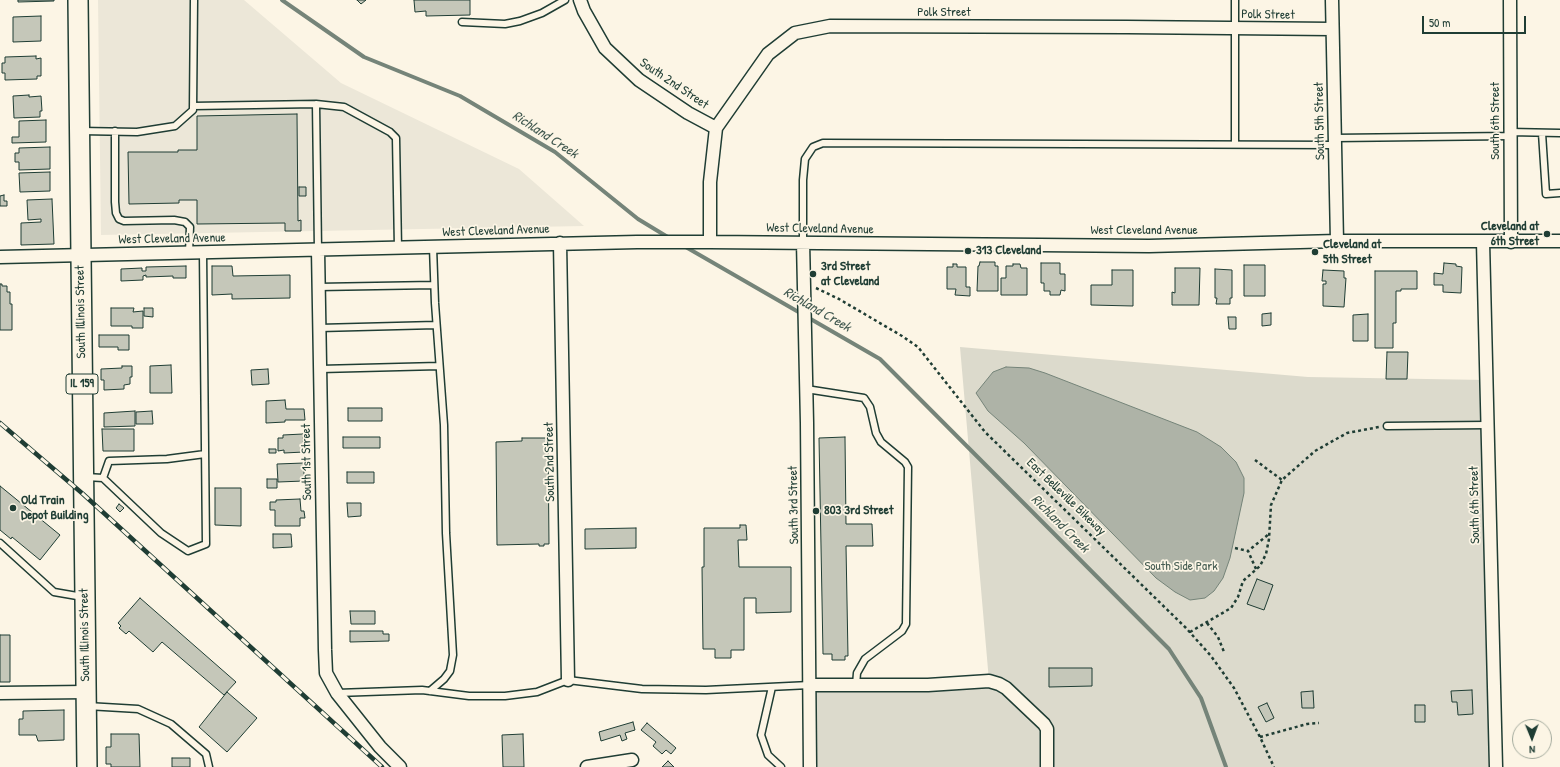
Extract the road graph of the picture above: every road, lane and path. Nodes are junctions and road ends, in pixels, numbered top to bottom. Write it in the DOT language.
graph roads {
  1 [pos="78,0"];
  2 [pos="194,0"];
  3 [pos="565,0"];
  4 [pos="580,0"];
  5 [pos="1236,0"];
  6 [pos="1332,0"];
  7 [pos="1510,0"];
  8 [pos="462,22"];
  9 [pos="1235,28"];
  10 [pos="1332,30"];
  11 [pos="316,104"];
  12 [pos="193,106"];
  13 [pos="716,128"];
  14 [pos="79,131"];
  15 [pos="115,131"];
  16 [pos="1542,133"];
  17 [pos="1560,133"];
  18 [pos="1510,134"];
  19 [pos="1334,141"];
  20 [pos="1235,144"];
  21 [pos="1560,193"];
  22 [pos="1337,241"];
  23 [pos="1560,241"];
  24 [pos="707,242"];
  25 [pos="802,242"];
  26 [pos="1483,242"];
  27 [pos="1511,242"];
  28 [pos="560,243"];
  29 [pos="433,247"];
  30 [pos="398,248"];
  31 [pos="318,250"];
  32 [pos="189,253"];
  33 [pos="203,253"];
  34 [pos="81,255"];
  35 [pos="0,257"];
  36 [pos="434,285"];
  37 [pos="318,287"];
  38 [pos="804,289"];
  39 [pos="436,325"];
  40 [pos="319,328"];
  41 [pos="439,366"];
  42 [pos="320,369"];
  43 [pos="806,389"];
  44 [pos="1487,425"];
  45 [pos="1387,426"];
  46 [pos="205,454"];
  47 [pos="1255,460"];
  48 [pos="83,477"];
  49 [pos="103,478"];
  50 [pos="1282,480"];
  51 [pos="1269,534"];
  52 [pos="0,543"];
  53 [pos="1235,548"];
  54 [pos="1248,551"];
  55 [pos="1256,569"];
  56 [pos="84,598"];
  57 [pos="1207,623"];
  58 [pos="1190,632"];
  59 [pos="1224,652"];
  60 [pos="568,680"];
  61 [pos="810,685"];
  62 [pos="856,685"];
  63 [pos="772,687"];
  64 [pos="430,691"];
  65 [pos="337,692"];
  66 [pos="0,693"];
  67 [pos="86,698"];
  68 [pos="1319,723"];
  69 [pos="1260,738"];
  70 [pos="632,760"];
  71 [pos="86,767"];
  72 [pos="209,767"];
  73 [pos="400,767"];
  74 [pos="587,767"];
  75 [pos="781,767"];
  76 [pos="810,767"];
  77 [pos="1048,767"];
  78 [pos="1274,767"];
  79 [pos="1496,767"];
  1 -- 14 [label="main road, South Illinois Street / IL 159"];
  2 -- 12 [label="lane"];
  3 -- 8 [label="lane"];
  4 -- 13 [label="street, South 2nd Street"];
  5 -- 9 [label="lane"];
  6 -- 10 [label="street, South 5th Street"];
  7 -- 18 [label="street, South 6th Street"];
  9 -- 10 [label="street, Polk Street"];
  9 -- 13 [label="street, Polk Street"];
  9 -- 20 [label="lane"];
  10 -- 19 [label="street, South 5th Street"];
  11 -- 12 [label="lane"];
  11 -- 30 [label="lane"];
  11 -- 31 [label="lane"];
  12 -- 15 [label="lane"];
  13 -- 24 [label="street, Polk Street"];
  14 -- 15 [label="lane"];
  14 -- 34 [label="main road, South Illinois Street / IL 159"];
  15 -- 32 [label="lane"];
  16 -- 17 [label="lane"];
  16 -- 18 [label="lane"];
  16 -- 21 [label="lane"];
  18 -- 19 [label="lane"];
  18 -- 27 [label="street, South 6th Street"];
  19 -- 20 [label="lane"];
  19 -- 22 [label="street, South 5th Street"];
  20 -- 25 [label="lane"];
  22 -- 25 [label="street, West Cleveland Avenue"];
  22 -- 26 [label="street, West Cleveland Avenue"];
  23 -- 27 [label="street, West Cleveland Avenue"];
  24 -- 25 [label="street, West Cleveland Avenue"];
  24 -- 28 [label="street, West Cleveland Avenue"];
  25 -- 38 [label="street, South 3rd Street"];
  26 -- 27 [label="street, West Cleveland Avenue"];
  26 -- 44 [label="street, South 6th Street"];
  28 -- 29 [label="street, West Cleveland Avenue"];
  28 -- 60 [label="street, South 2nd Street"];
  29 -- 30 [label="street, West Cleveland Avenue"];
  29 -- 36 [label="lane"];
  30 -- 31 [label="street, West Cleveland Avenue"];
  31 -- 33 [label="street, West Cleveland Avenue"];
  31 -- 37 [label="street, South 1st Street"];
  32 -- 33 [label="street, West Cleveland Avenue"];
  32 -- 34 [label="street, West Cleveland Avenue"];
  33 -- 46 [label="lane"];
  34 -- 35 [label="street, West Cleveland Avenue"];
  34 -- 48 [label="main road, South Illinois Street / IL 159"];
  36 -- 37 [label="lane"];
  36 -- 39 [label="lane"];
  37 -- 40 [label="street, South 1st Street"];
  38 -- 43 [label="street, South 3rd Street"];
  38 -- 58 [label="path, East Belleville Bikeway"];
  39 -- 40 [label="lane"];
  39 -- 41 [label="lane"];
  40 -- 42 [label="street, South 1st Street"];
  41 -- 42 [label="lane"];
  41 -- 64 [label="lane"];
  42 -- 65 [label="street, South 1st Street"];
  43 -- 61 [label="street, South 3rd Street"];
  43 -- 62 [label="lane"];
  44 -- 45 [label="lane"];
  44 -- 79 [label="street, South 6th Street"];
  45 -- 50 [label="path"];
  46 -- 49 [label="lane"];
  46 -- 49 [label="lane"];
  47 -- 50 [label="path"];
  48 -- 49 [label="lane"];
  48 -- 56 [label="main road, South Illinois Street / IL 159"];
  50 -- 51 [label="path"];
  51 -- 54 [label="path"];
  51 -- 55 [label="path"];
  52 -- 56 [label="lane"];
  53 -- 54 [label="path"];
  54 -- 55 [label="path"];
  55 -- 57 [label="path"];
  56 -- 67 [label="main road, South Illinois Street / IL 159"];
  57 -- 58 [label="path"];
  57 -- 59 [label="path"];
  58 -- 69 [label="path, East Belleville Bikeway"];
  60 -- 63 [label="lane"];
  60 -- 64 [label="lane"];
  61 -- 62 [label="street"];
  61 -- 63 [label="lane"];
  61 -- 76 [label="street, South 3rd Street"];
  62 -- 77 [label="street"];
  63 -- 75 [label="lane"];
  64 -- 65 [label="lane"];
  65 -- 73 [label="street"];
  66 -- 67 [label="street"];
  67 -- 71 [label="main road, South Illinois Street / IL 159"];
  67 -- 72 [label="lane"];
  68 -- 69 [label="path"];
  69 -- 78 [label="path, East Belleville Bikeway"];
  70 -- 74 [label="street"];
}
